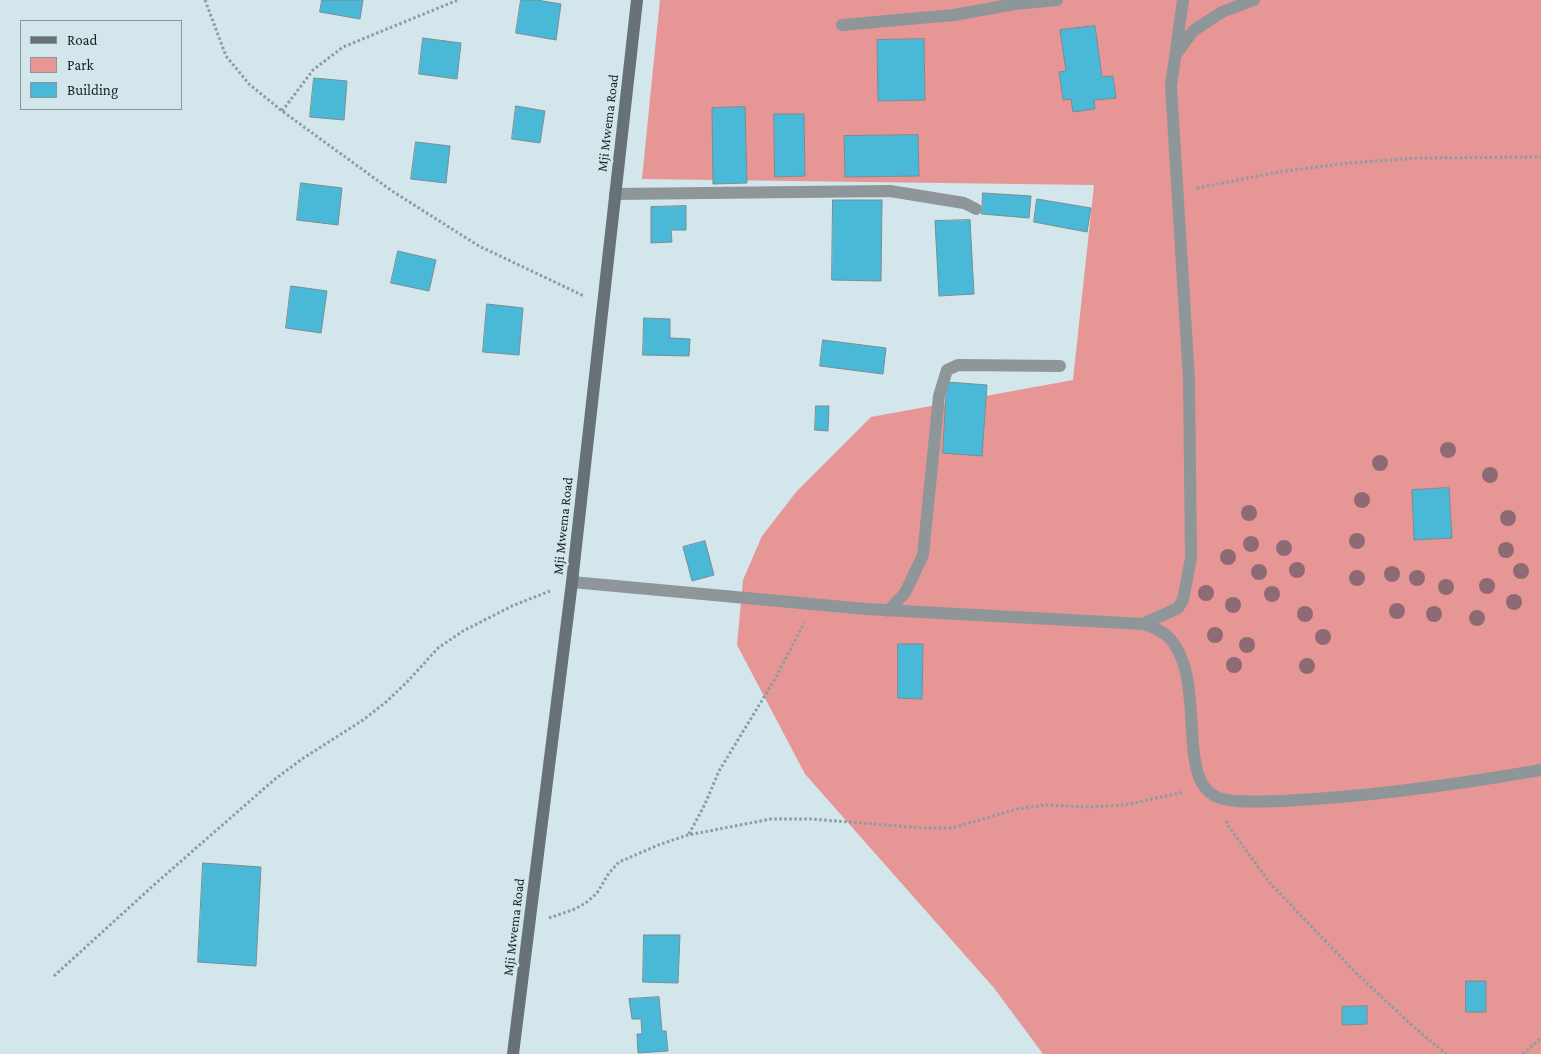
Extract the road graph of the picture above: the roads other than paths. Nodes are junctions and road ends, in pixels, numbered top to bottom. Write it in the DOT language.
graph roads {
  1 [pos="637,0"];
  2 [pos="1057,0"];
  3 [pos="1183,0"];
  4 [pos="1254,0"];
  5 [pos="842,24"];
  6 [pos="1175,55"];
  7 [pos="615,194"];
  8 [pos="976,209"];
  9 [pos="1060,366"];
  10 [pos="572,582"];
  11 [pos="888,611"];
  12 [pos="1143,624"];
  13 [pos="1541,770"];
  14 [pos="513,1054"];
  1 -- 7 [label="main road, Mji Mwema Road"];
  2 -- 5 [label="street"];
  3 -- 6 [label="street"];
  4 -- 6 [label="street"];
  6 -- 12 [label="street"];
  7 -- 8 [label="street"];
  7 -- 10 [label="main road, Mji Mwema Road"];
  9 -- 11 [label="street"];
  10 -- 11 [label="street"];
  10 -- 14 [label="main road, Mji Mwema Road"];
  11 -- 12 [label="street"];
  12 -- 13 [label="street"];
}
